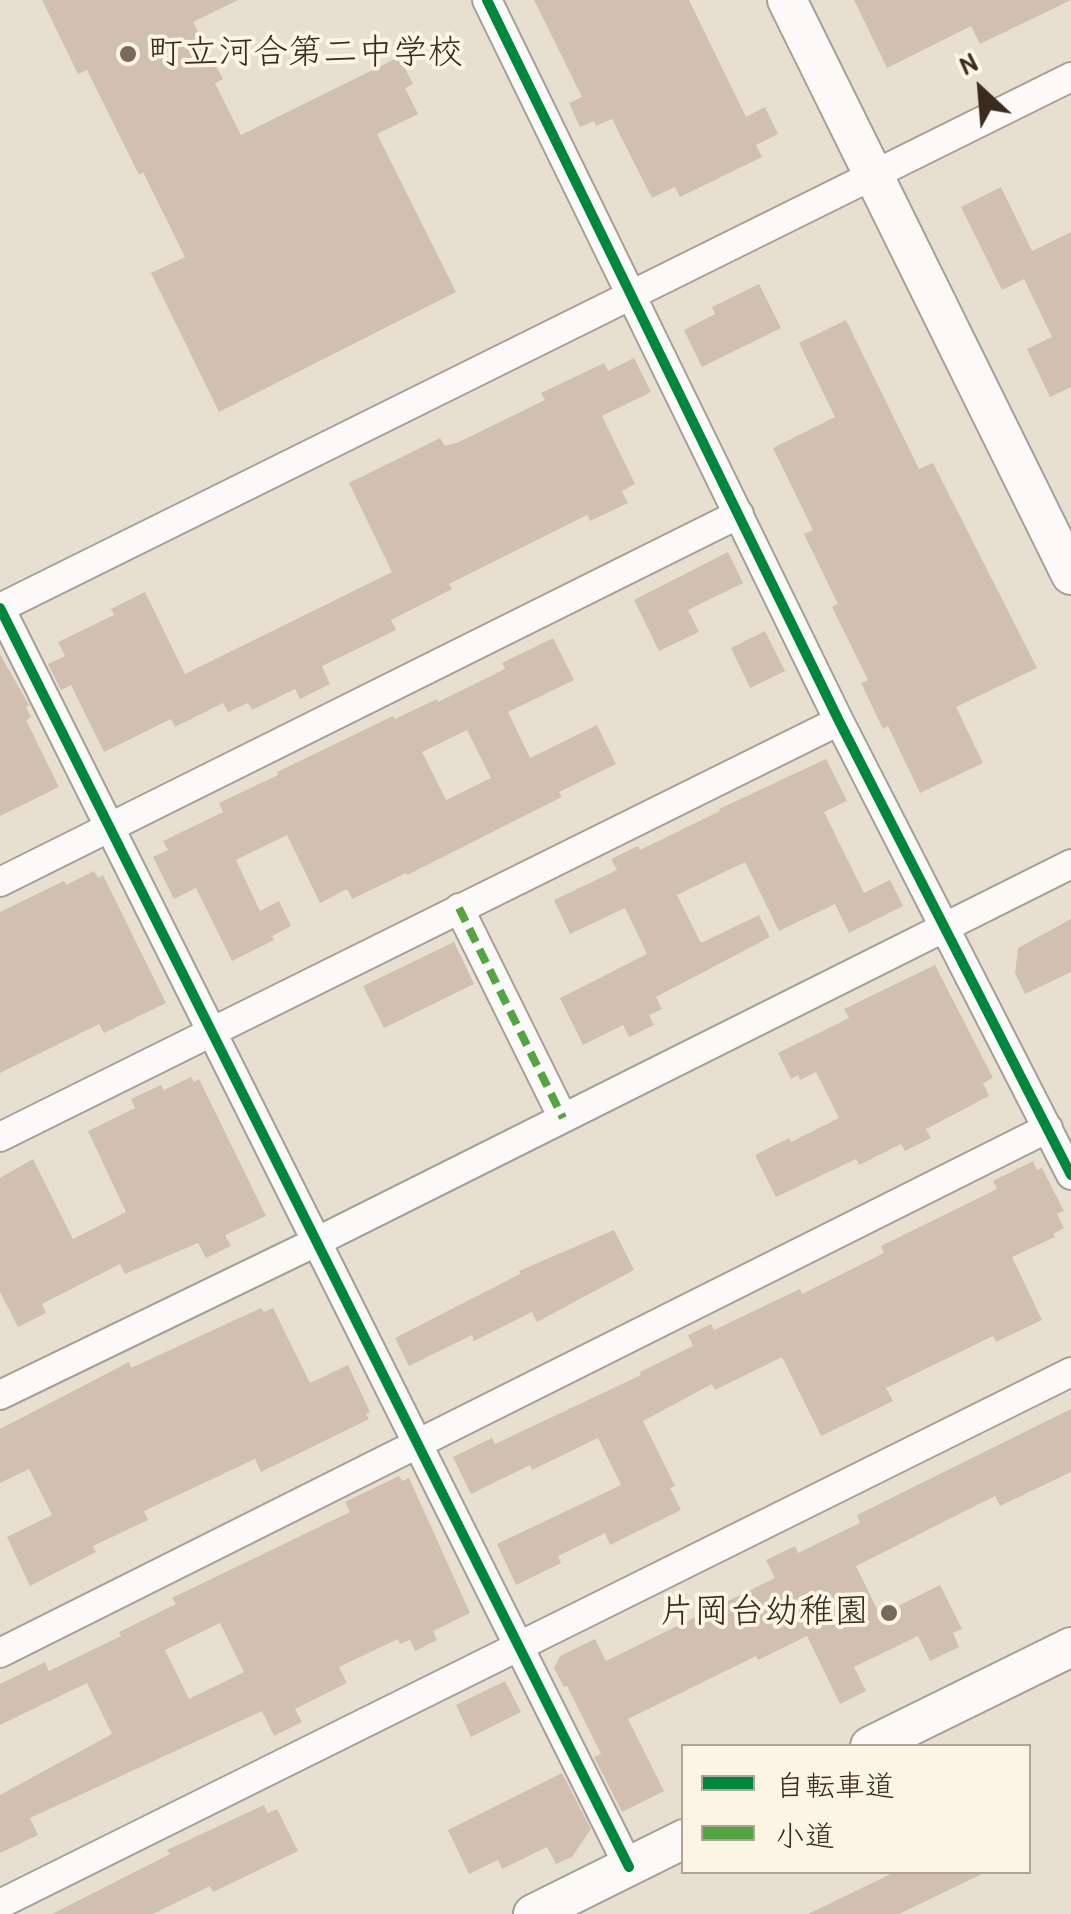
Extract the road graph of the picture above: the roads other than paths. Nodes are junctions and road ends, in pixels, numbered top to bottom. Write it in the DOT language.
graph roads {
  1 [pos="487,0"];
  2 [pos="787,0"];
  3 [pos="1071,77"];
  4 [pos="874,176"];
  5 [pos="633,294"];
  6 [pos="739,514"];
  7 [pos="1071,574"];
  8 [pos="0,608"];
  9 [pos="840,721"];
  10 [pos="111,827"];
  11 [pos="1071,864"];
  12 [pos="0,882"];
  13 [pos="459,908"];
  14 [pos="946,928"];
  15 [pos="213,1032"];
  16 [pos="563,1118"];
  17 [pos="1048,1128"];
  18 [pos="0,1138"];
  19 [pos="1071,1175"];
  20 [pos="318,1241"];
  21 [pos="1071,1372"];
  22 [pos="0,1395"];
  23 [pos="419,1443"];
  24 [pos="1071,1647"];
  25 [pos="521,1648"];
  26 [pos="0,1653"];
  27 [pos="874,1744"];
  28 [pos="681,1841"];
  29 [pos="629,1867"];
  30 [pos="0,1904"];
  31 [pos="534,1914"];
  1 -- 5 [label="street"];
  2 -- 4 [label="street"];
  3 -- 4 [label="street"];
  4 -- 5 [label="street"];
  4 -- 7 [label="street"];
  5 -- 6 [label="street"];
  5 -- 8 [label="street"];
  6 -- 9 [label="street"];
  6 -- 10 [label="street"];
  8 -- 10 [label="street"];
  9 -- 13 [label="street"];
  9 -- 14 [label="street"];
  10 -- 12 [label="street"];
  10 -- 15 [label="street"];
  11 -- 14 [label="street"];
  13 -- 15 [label="street"];
  13 -- 16 [label="street"];
  14 -- 16 [label="street"];
  14 -- 17 [label="street"];
  15 -- 18 [label="street"];
  15 -- 20 [label="street"];
  16 -- 20 [label="street"];
  17 -- 19 [label="street"];
  17 -- 23 [label="street"];
  20 -- 22 [label="street"];
  20 -- 23 [label="street"];
  21 -- 25 [label="street"];
  23 -- 25 [label="street"];
  23 -- 26 [label="street"];
  24 -- 27 [label="street"];
  25 -- 29 [label="street"];
  25 -- 30 [label="street"];
  28 -- 29 [label="street"];
  29 -- 31 [label="street"];
}
